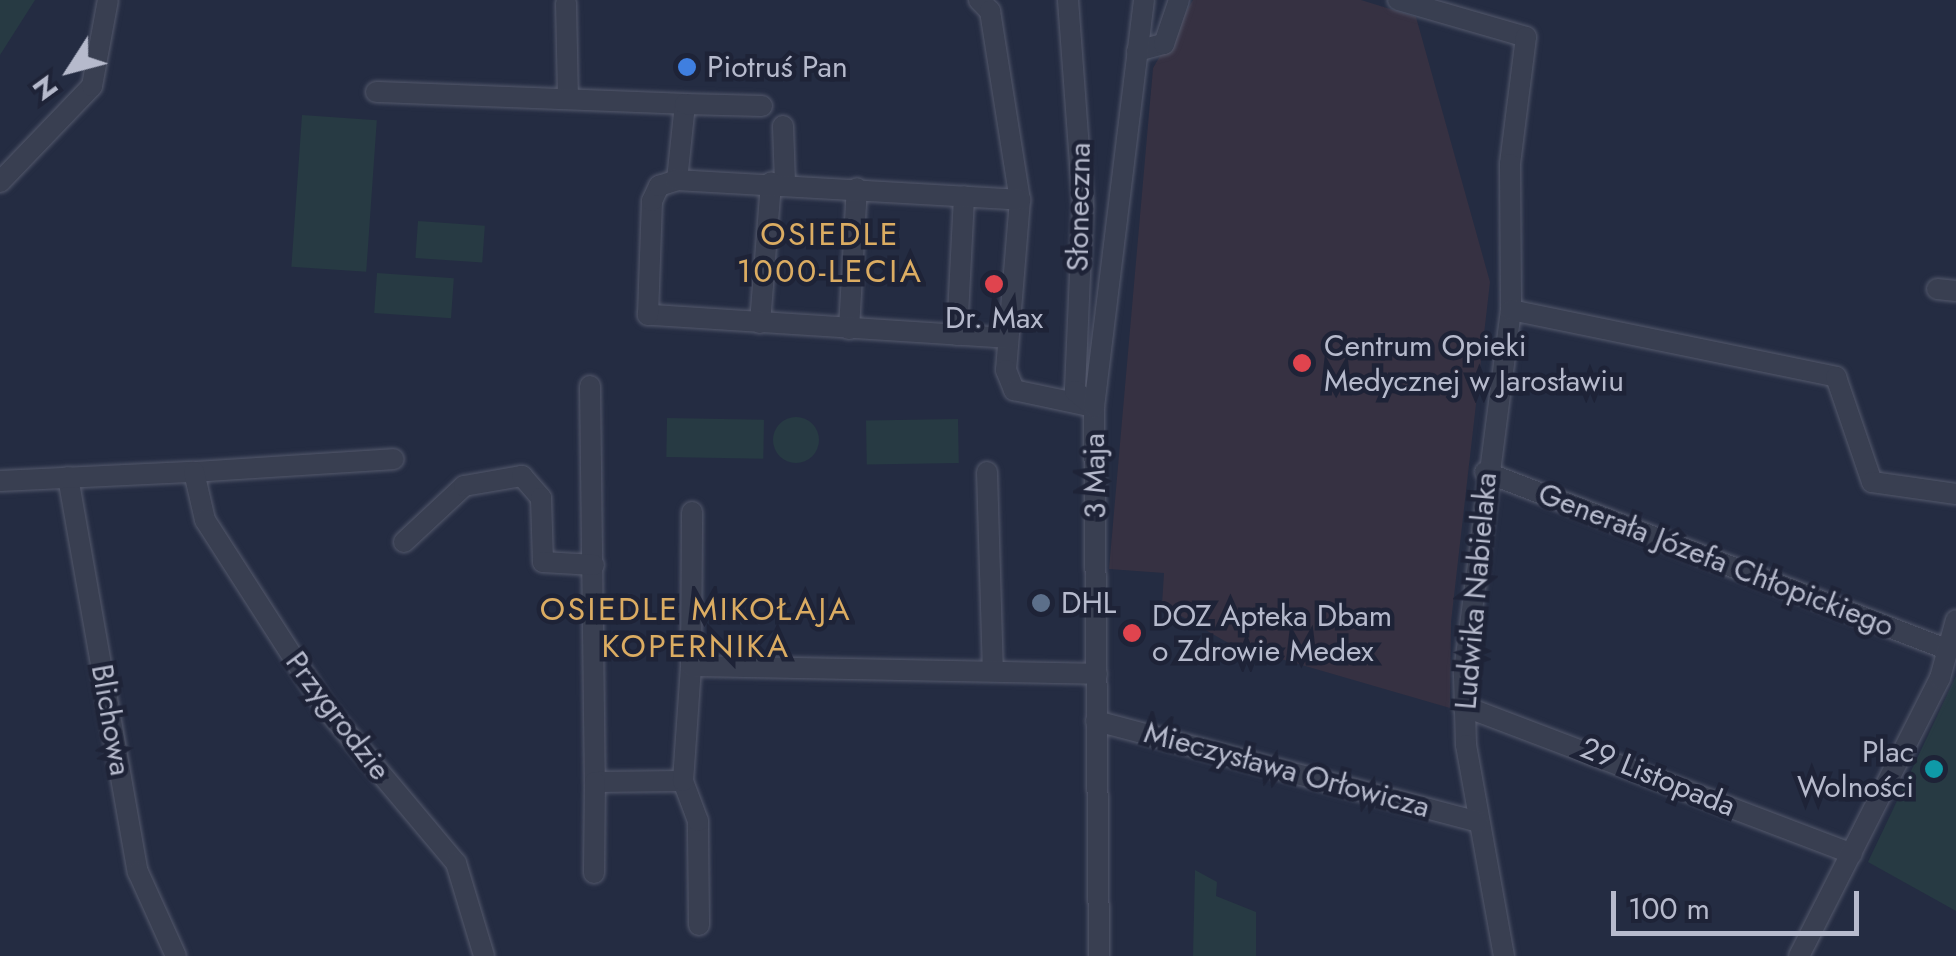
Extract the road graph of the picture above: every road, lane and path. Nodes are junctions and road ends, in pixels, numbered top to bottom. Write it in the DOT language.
graph roads {
  1 [pos="108,0"];
  2 [pos="979,0"];
  3 [pos="1068,0"];
  4 [pos="1144,0"];
  5 [pos="1179,0"];
  6 [pos="1398,0"];
  7 [pos="566,3"];
  8 [pos="1137,51"];
  9 [pos="376,92"];
  10 [pos="568,95"];
  11 [pos="685,104"];
  12 [pos="762,106"];
  13 [pos="782,126"];
  14 [pos="677,180"];
  15 [pos="0,182"];
  16 [pos="778,182"];
  17 [pos="857,188"];
  18 [pos="964,196"];
  19 [pos="1020,200"];
  20 [pos="1511,310"];
  21 [pos="760,323"];
  22 [pos="850,329"];
  23 [pos="957,335"];
  24 [pos="1008,338"];
  25 [pos="590,386"];
  26 [pos="1094,407"];
  27 [pos="394,459"];
  28 [pos="194,472"];
  29 [pos="988,472"];
  30 [pos="1485,472"];
  31 [pos="68,477"];
  32 [pos="0,482"];
  33 [pos="1956,494"];
  34 [pos="692,512"];
  35 [pos="404,542"];
  36 [pos="594,565"];
  37 [pos="1956,620"];
  38 [pos="1947,648"];
  39 [pos="690,666"];
  40 [pos="993,670"];
  41 [pos="1097,674"];
  42 [pos="1464,706"];
  43 [pos="1096,721"];
  44 [pos="683,781"];
  45 [pos="595,782"];
  46 [pos="1477,822"];
  47 [pos="1852,854"];
  48 [pos="594,874"];
  49 [pos="699,925"];
  50 [pos="176,956"];
  51 [pos="484,956"];
  52 [pos="1100,956"];
  53 [pos="1504,956"];
  54 [pos="1800,956"];
  1 -- 15 [label="street"];
  2 -- 19 [label="street"];
  3 -- 26 [label="street, Słoneczna"];
  4 -- 8 [label="street, 3 Maja"];
  5 -- 8 [label="street"];
  6 -- 20 [label="street, Ludwika Nabielaka"];
  7 -- 10 [label="street"];
  8 -- 26 [label="street, 3 Maja"];
  9 -- 10 [label="street"];
  10 -- 11 [label="street"];
  11 -- 12 [label="street"];
  11 -- 14 [label="street"];
  13 -- 16 [label="street"];
  14 -- 16 [label="street"];
  14 -- 21 [label="street"];
  16 -- 17 [label="street"];
  16 -- 21 [label="street"];
  17 -- 18 [label="street"];
  17 -- 22 [label="street"];
  18 -- 19 [label="street"];
  18 -- 23 [label="street"];
  19 -- 24 [label="street"];
  20 -- 30 [label="street, Ludwika Nabielaka"];
  20 -- 33 [label="street"];
  21 -- 22 [label="street"];
  22 -- 23 [label="street"];
  23 -- 24 [label="street"];
  24 -- 26 [label="street"];
  25 -- 36 [label="street"];
  26 -- 41 [label="street, 3 Maja"];
  27 -- 28 [label="street"];
  28 -- 31 [label="street"];
  28 -- 51 [label="street, Przygrodzie"];
  29 -- 40 [label="street"];
  30 -- 38 [label="street, Generała Józefa Chłopickiego"];
  30 -- 42 [label="street, Ludwika Nabielaka"];
  31 -- 32 [label="street"];
  31 -- 50 [label="street, Blichowa"];
  34 -- 39 [label="street"];
  35 -- 36 [label="street"];
  36 -- 45 [label="street"];
  37 -- 38 [label="street"];
  38 -- 47 [label="street"];
  39 -- 40 [label="street"];
  39 -- 44 [label="street"];
  40 -- 41 [label="street"];
  41 -- 43 [label="street, 3 Maja"];
  42 -- 46 [label="street, Ludwika Nabielaka"];
  42 -- 47 [label="street, 29 Listopada"];
  43 -- 46 [label="street, Mieczysława Orłowicza"];
  43 -- 52 [label="street, 3 Maja"];
  44 -- 45 [label="street"];
  44 -- 49 [label="street"];
  45 -- 48 [label="street"];
  46 -- 53 [label="street, Ludwika Nabielaka"];
  47 -- 54 [label="street"];
}
